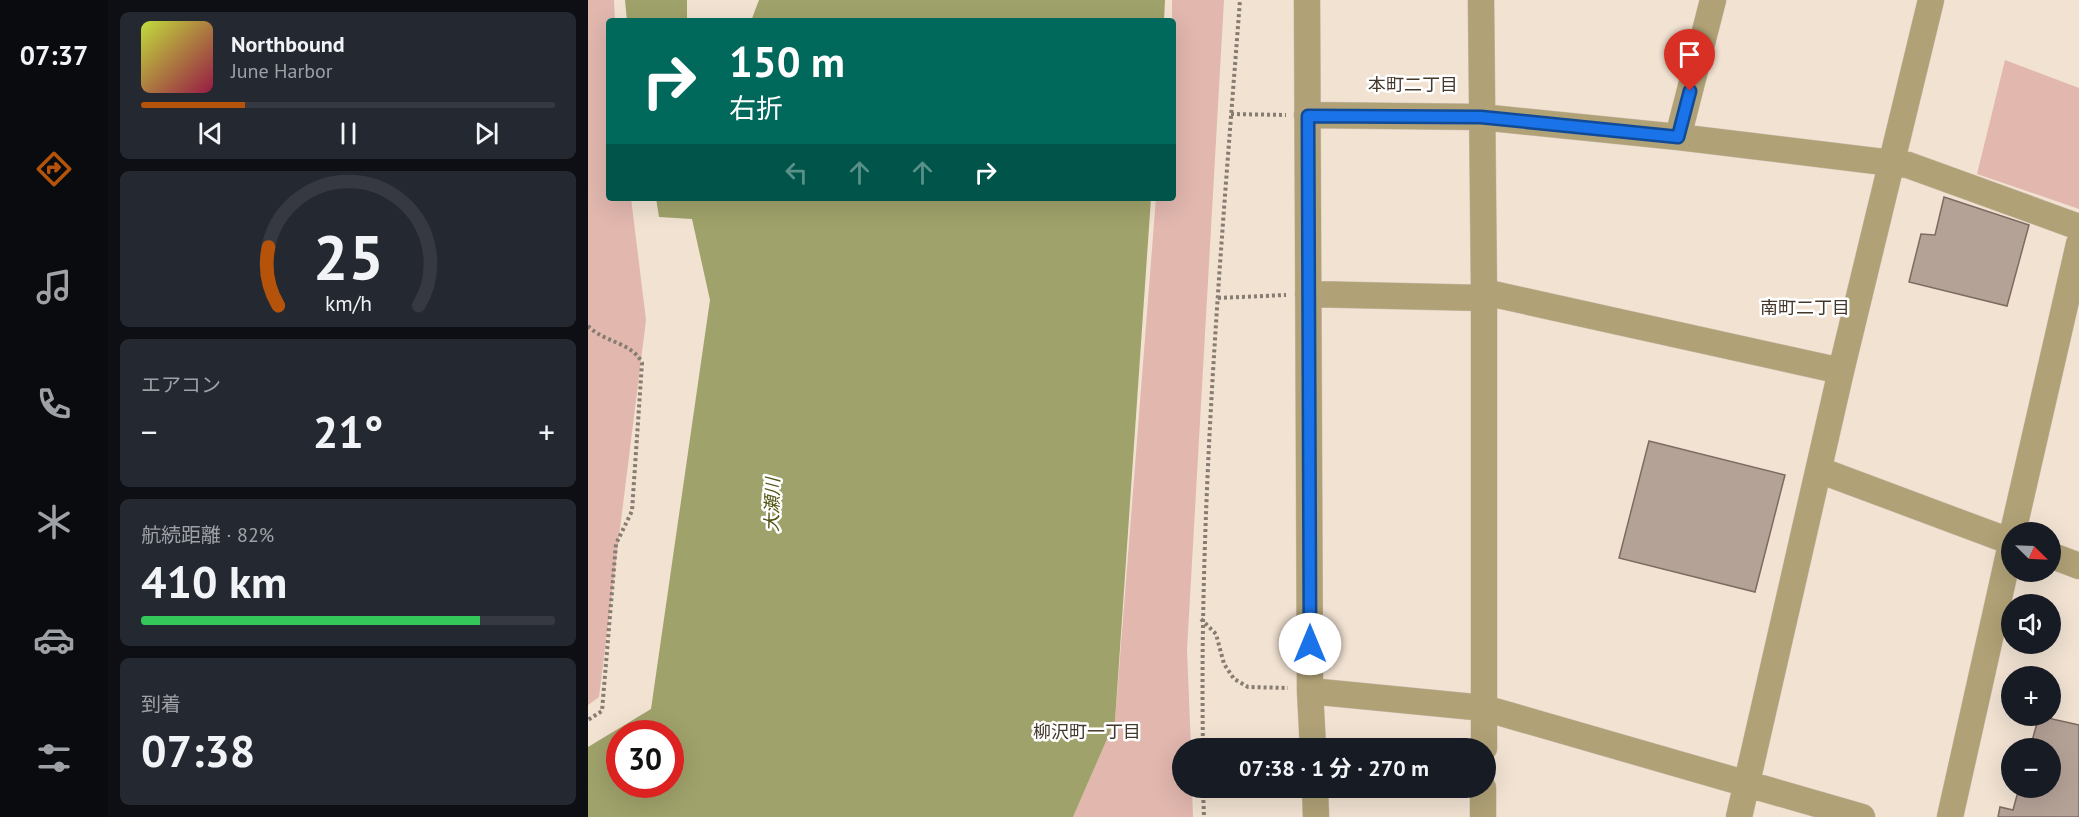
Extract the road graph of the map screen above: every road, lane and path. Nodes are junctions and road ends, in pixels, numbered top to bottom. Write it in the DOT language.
graph roads {
  1 [pos="1240,0"];
  2 [pos="1306,0"];
  3 [pos="1481,0"];
  4 [pos="1713,0"];
  5 [pos="1931,0"];
  6 [pos="1231,114"];
  7 [pos="1308,116"];
  8 [pos="1481,117"];
  9 [pos="1678,137"];
  10 [pos="1892,163"];
  11 [pos="2079,227"];
  12 [pos="2079,244"];
  13 [pos="1308,294"];
  14 [pos="1484,295"];
  15 [pos="1218,298"];
  16 [pos="588,326"];
  17 [pos="1841,371"];
  18 [pos="1819,470"];
  19 [pos="2015,522"];
  20 [pos="2001,537"];
  21 [pos="2061,559"];
  22 [pos="2079,566"];
  23 [pos="2002,582"];
  24 [pos="1201,619"];
  25 [pos="1310,691"];
  26 [pos="1484,708"];
  27 [pos="588,720"];
  28 [pos="1203,738"];
  29 [pos="1312,738"];
  30 [pos="1484,738"];
  31 [pos="1746,784"];
  32 [pos="1203,798"];
  33 [pos="1315,798"];
  34 [pos="1483,798"];
  35 [pos="1204,817"];
  36 [pos="1316,817"];
  37 [pos="1483,817"];
  38 [pos="1738,817"];
  39 [pos="1862,817"];
  40 [pos="1950,817"];
  1 -- 6 [label="path"];
  2 -- 7 [label="street"];
  3 -- 8 [label="street"];
  4 -- 9 [label="street"];
  5 -- 10 [label="street"];
  6 -- 7 [label="path"];
  6 -- 15 [label="path"];
  7 -- 8 [label="street"];
  7 -- 13 [label="street"];
  8 -- 9 [label="street"];
  8 -- 14 [label="street"];
  9 -- 10 [label="street"];
  10 -- 11 [label="street"];
  10 -- 17 [label="street"];
  12 -- 19 [label="street"];
  13 -- 14 [label="street"];
  13 -- 15 [label="path"];
  13 -- 25 [label="street"];
  14 -- 17 [label="street"];
  14 -- 26 [label="street"];
  15 -- 24 [label="path"];
  16 -- 27 [label="path"];
  17 -- 18 [label="street"];
  18 -- 20 [label="street"];
  18 -- 31 [label="street"];
  21 -- 22 [label="street"];
  23 -- 40 [label="street"];
  24 -- 25 [label="path"];
  24 -- 28 [label="path"];
  25 -- 26 [label="street"];
  25 -- 29 [label="street"];
  26 -- 30 [label="street"];
  26 -- 31 [label="street"];
  31 -- 38 [label="street"];
  31 -- 39 [label="street"];
  32 -- 35 [label="path"];
  33 -- 36 [label="street"];
  34 -- 37 [label="street"];
}
